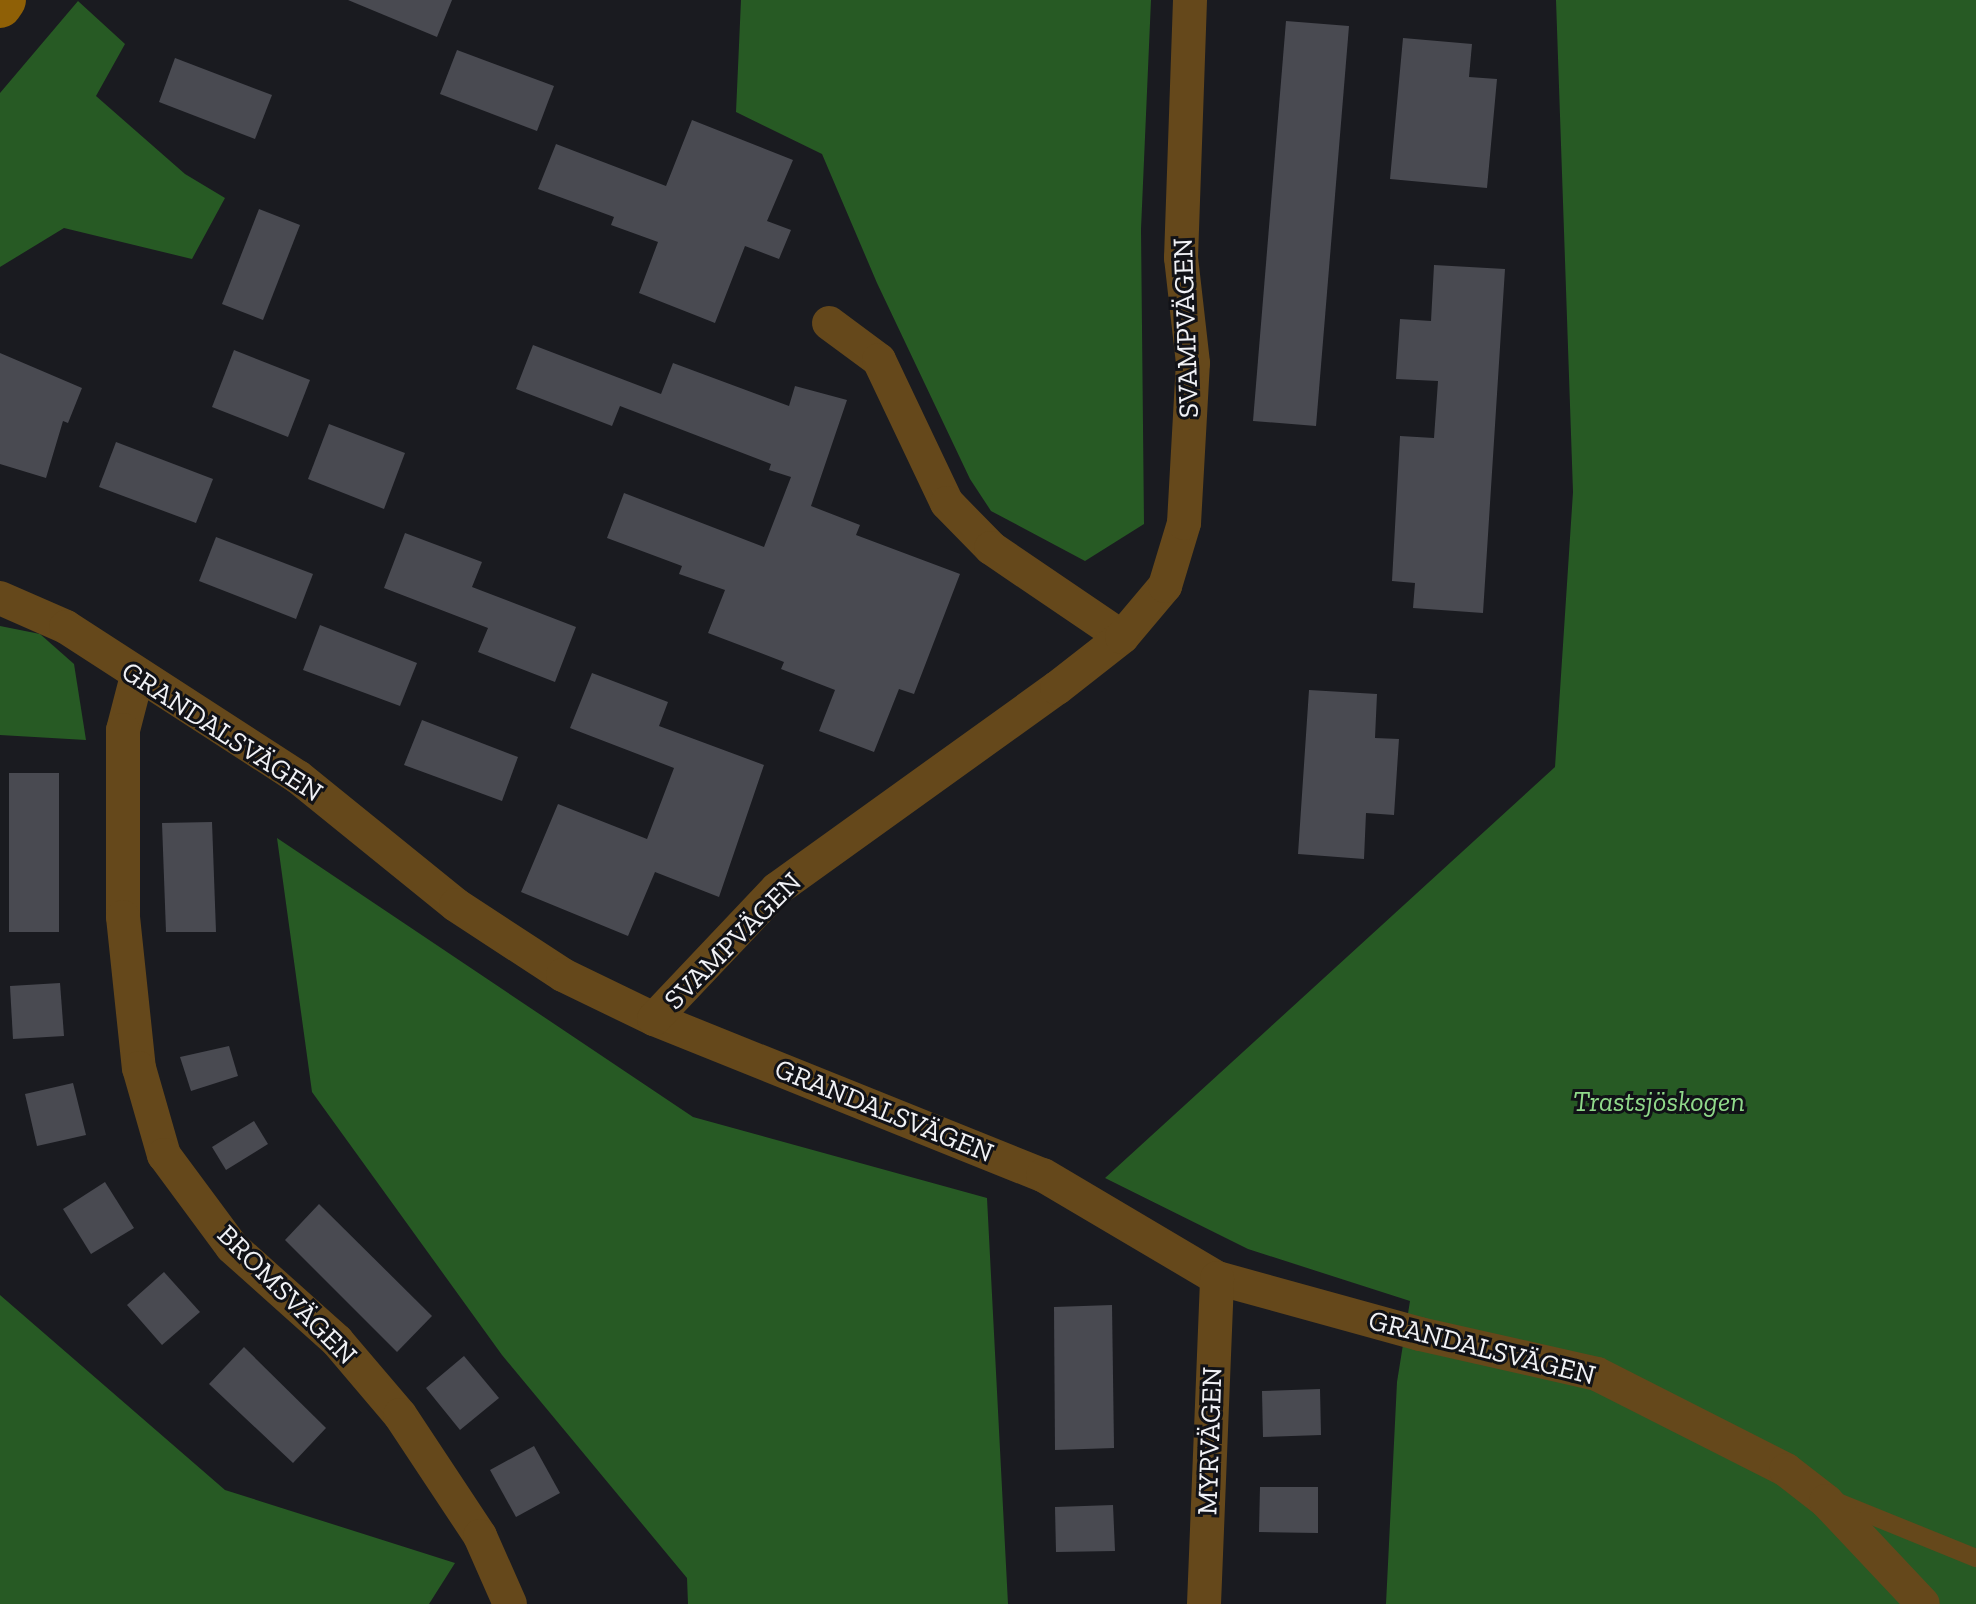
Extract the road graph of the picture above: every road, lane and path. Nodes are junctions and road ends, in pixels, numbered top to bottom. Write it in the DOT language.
graph roads {
  1 [pos="4,0"];
  2 [pos="1190,0"];
  3 [pos="0,6"];
  4 [pos="829,323"];
  5 [pos="0,598"];
  6 [pos="1122,637"];
  7 [pos="137,676"];
  8 [pos="654,1019"];
  9 [pos="1217,1278"];
  10 [pos="1826,1501"];
  11 [pos="1976,1558"];
  12 [pos="510,1604"];
  13 [pos="1204,1604"];
  14 [pos="1923,1604"];
  1 -- 3 [label="main road"];
  2 -- 6 [label="street, SVAMPVÄGEN"];
  4 -- 6 [label="street"];
  5 -- 7 [label="street, GRANDALSVÄGEN"];
  6 -- 8 [label="street, SVAMPVÄGEN"];
  7 -- 8 [label="street, GRANDALSVÄGEN"];
  7 -- 12 [label="street, BROMSVÄGEN"];
  8 -- 9 [label="street, GRANDALSVÄGEN"];
  9 -- 10 [label="street, GRANDALSVÄGEN"];
  9 -- 13 [label="street, MYRVÄGEN"];
  10 -- 11 [label="lane, GRANDALSVÄGEN"];
  10 -- 14 [label="street, GRANDALSVÄGEN"];
}
